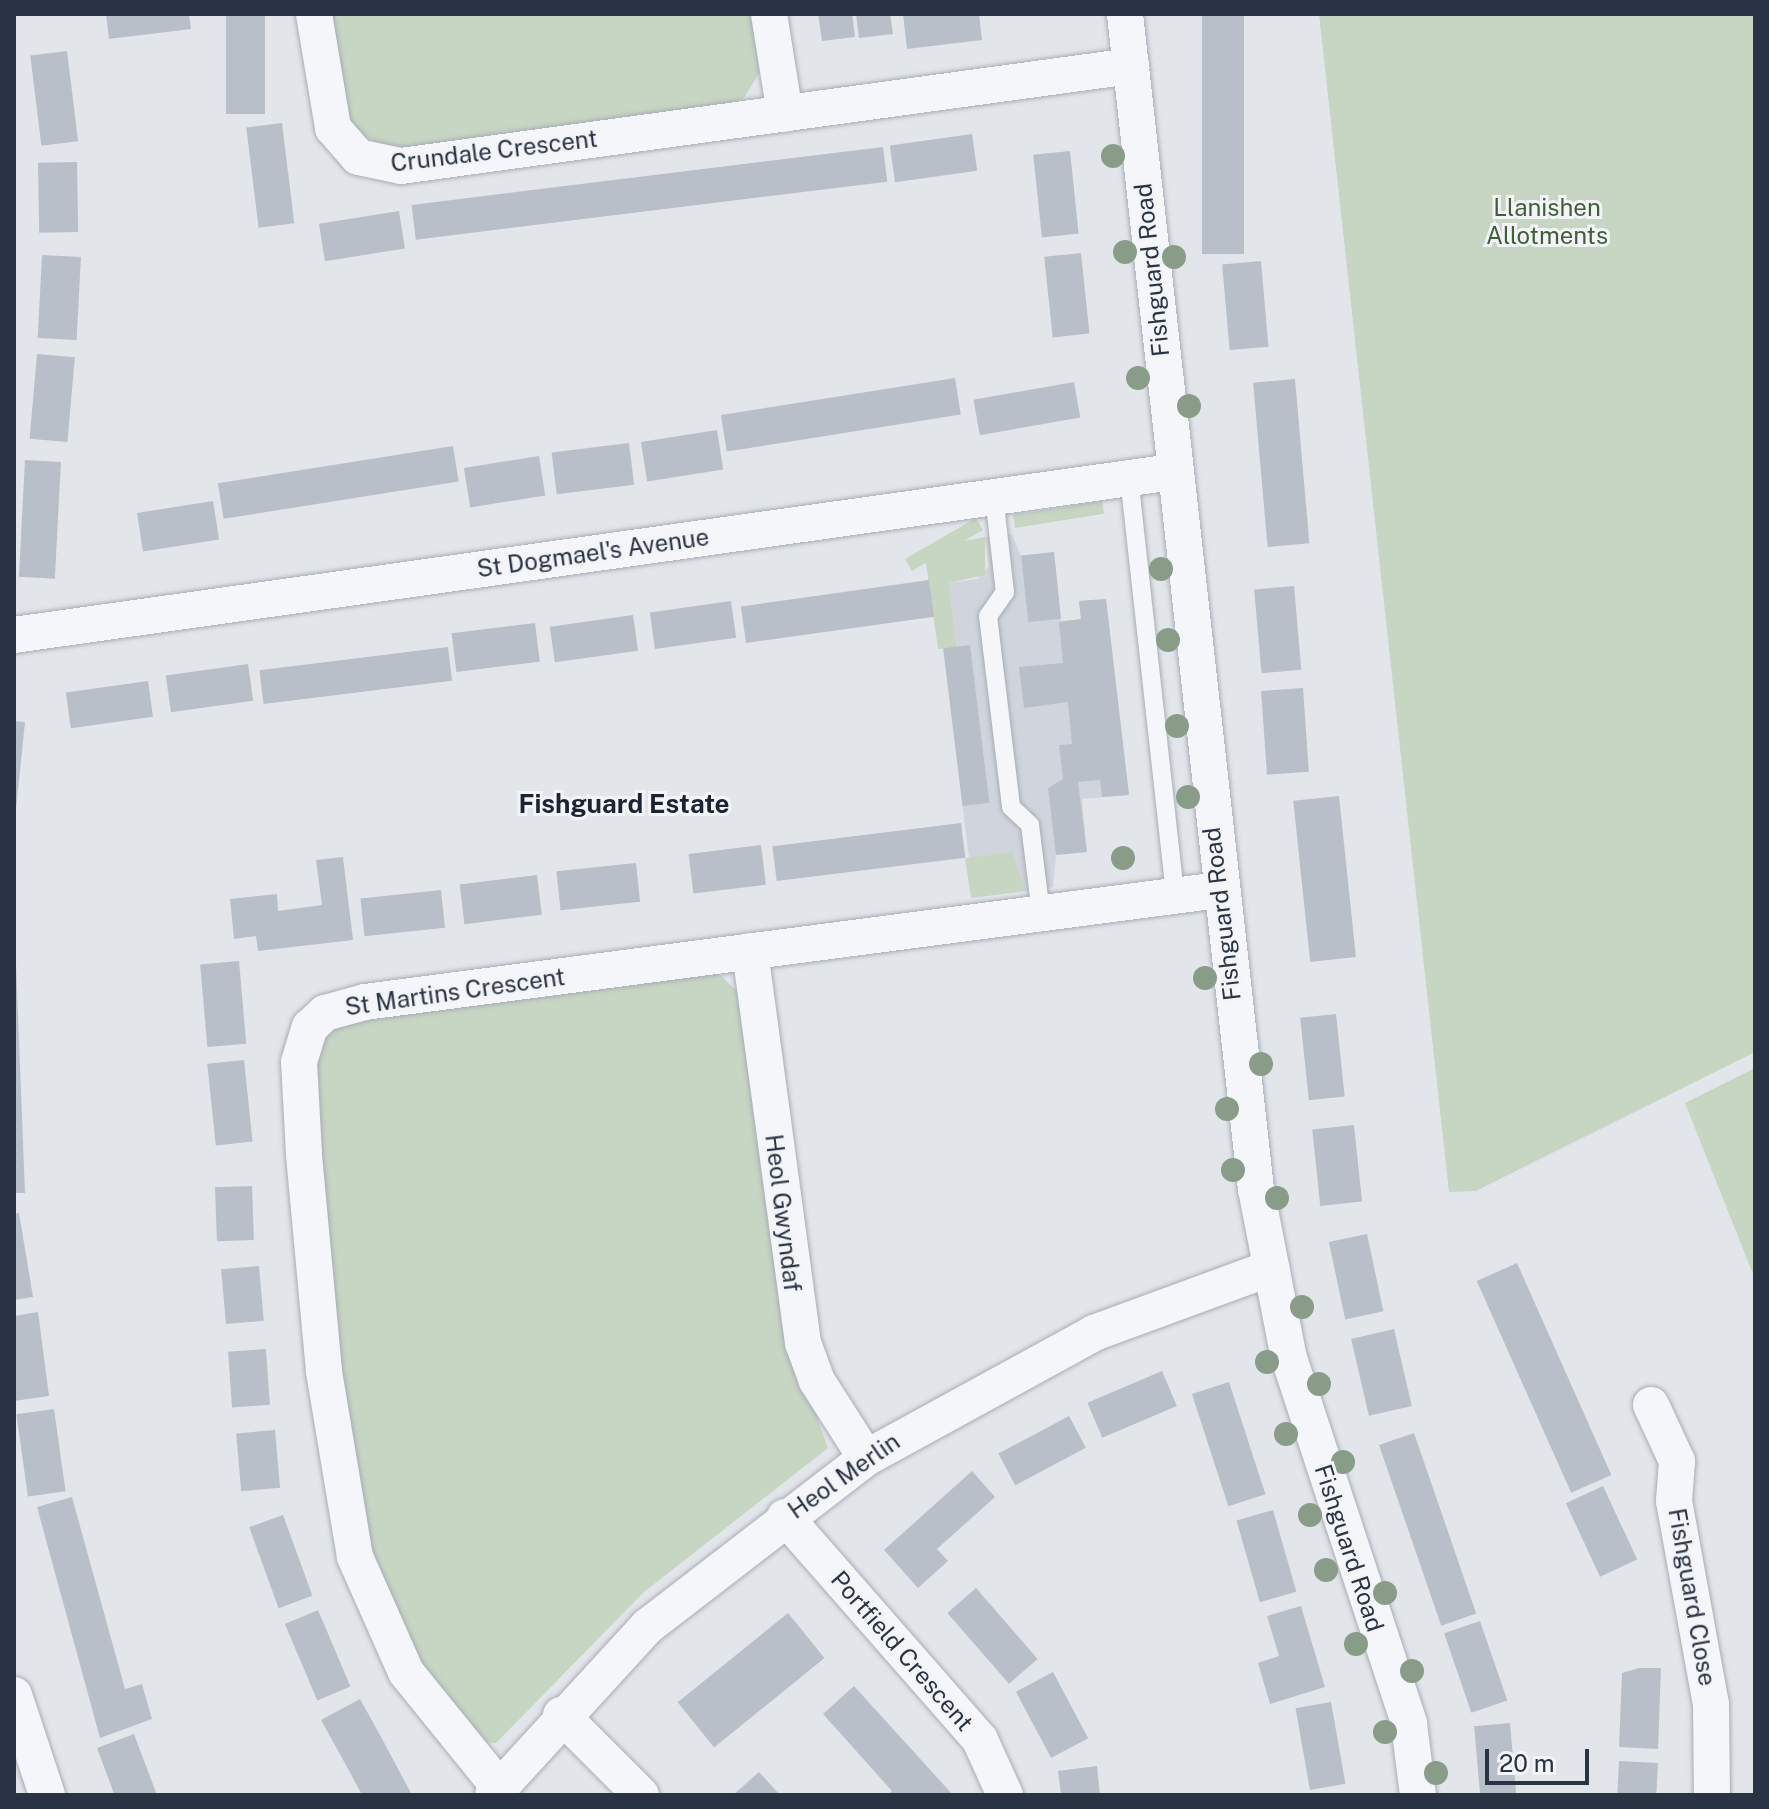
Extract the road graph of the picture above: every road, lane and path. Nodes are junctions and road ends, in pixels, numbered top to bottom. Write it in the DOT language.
graph roads {
  1 [pos="314,14"];
  2 [pos="769,14"];
  3 [pos="1125,14"];
  4 [pos="1131,66"];
  5 [pos="785,114"];
  6 [pos="1172,472"];
  7 [pos="1129,477"];
  8 [pos="994,496"];
  9 [pos="14,635"];
  10 [pos="1219,890"];
  11 [pos="1175,895"];
  12 [pos="1041,913"];
  13 [pos="750,951"];
  14 [pos="1271,1268"];
  15 [pos="1651,1405"];
  16 [pos="866,1458"];
  17 [pos="785,1517"];
  18 [pos="14,1695"];
  19 [pos="561,1715"];
  20 [pos="496,1791"];
  21 [pos="47,1795"];
  22 [pos="641,1795"];
  23 [pos="1005,1795"];
  24 [pos="1418,1795"];
  25 [pos="1712,1795"];
  1 -- 5 [label="street, Crundale Crescent"];
  2 -- 5 [label="street"];
  3 -- 4 [label="street, Fishguard Road"];
  4 -- 5 [label="street, Crundale Crescent"];
  4 -- 6 [label="street, Fishguard Road"];
  6 -- 7 [label="street, St Dogmael's Avenue"];
  6 -- 10 [label="street, Fishguard Road"];
  7 -- 8 [label="street, St Dogmael's Avenue"];
  7 -- 11 [label="lane, Fishguard Road"];
  8 -- 9 [label="street, St Dogmael's Avenue"];
  8 -- 12 [label="lane"];
  10 -- 11 [label="street, St Martins Crescent"];
  10 -- 14 [label="street, Fishguard Road"];
  11 -- 12 [label="street, St Martins Crescent"];
  12 -- 13 [label="street, St Martins Crescent"];
  13 -- 16 [label="street, Heol Gwyndaf"];
  13 -- 20 [label="street, St Martins Crescent"];
  14 -- 16 [label="street, Heol Merlin"];
  14 -- 24 [label="street, Fishguard Road"];
  15 -- 25 [label="street, Fishguard Close"];
  16 -- 17 [label="street, Heol Merlin"];
  17 -- 19 [label="street, Heol Merlin"];
  17 -- 23 [label="street, Portfield Crescent"];
  18 -- 21 [label="street"];
  19 -- 20 [label="street, Heol Merlin"];
  19 -- 22 [label="street"];
}
